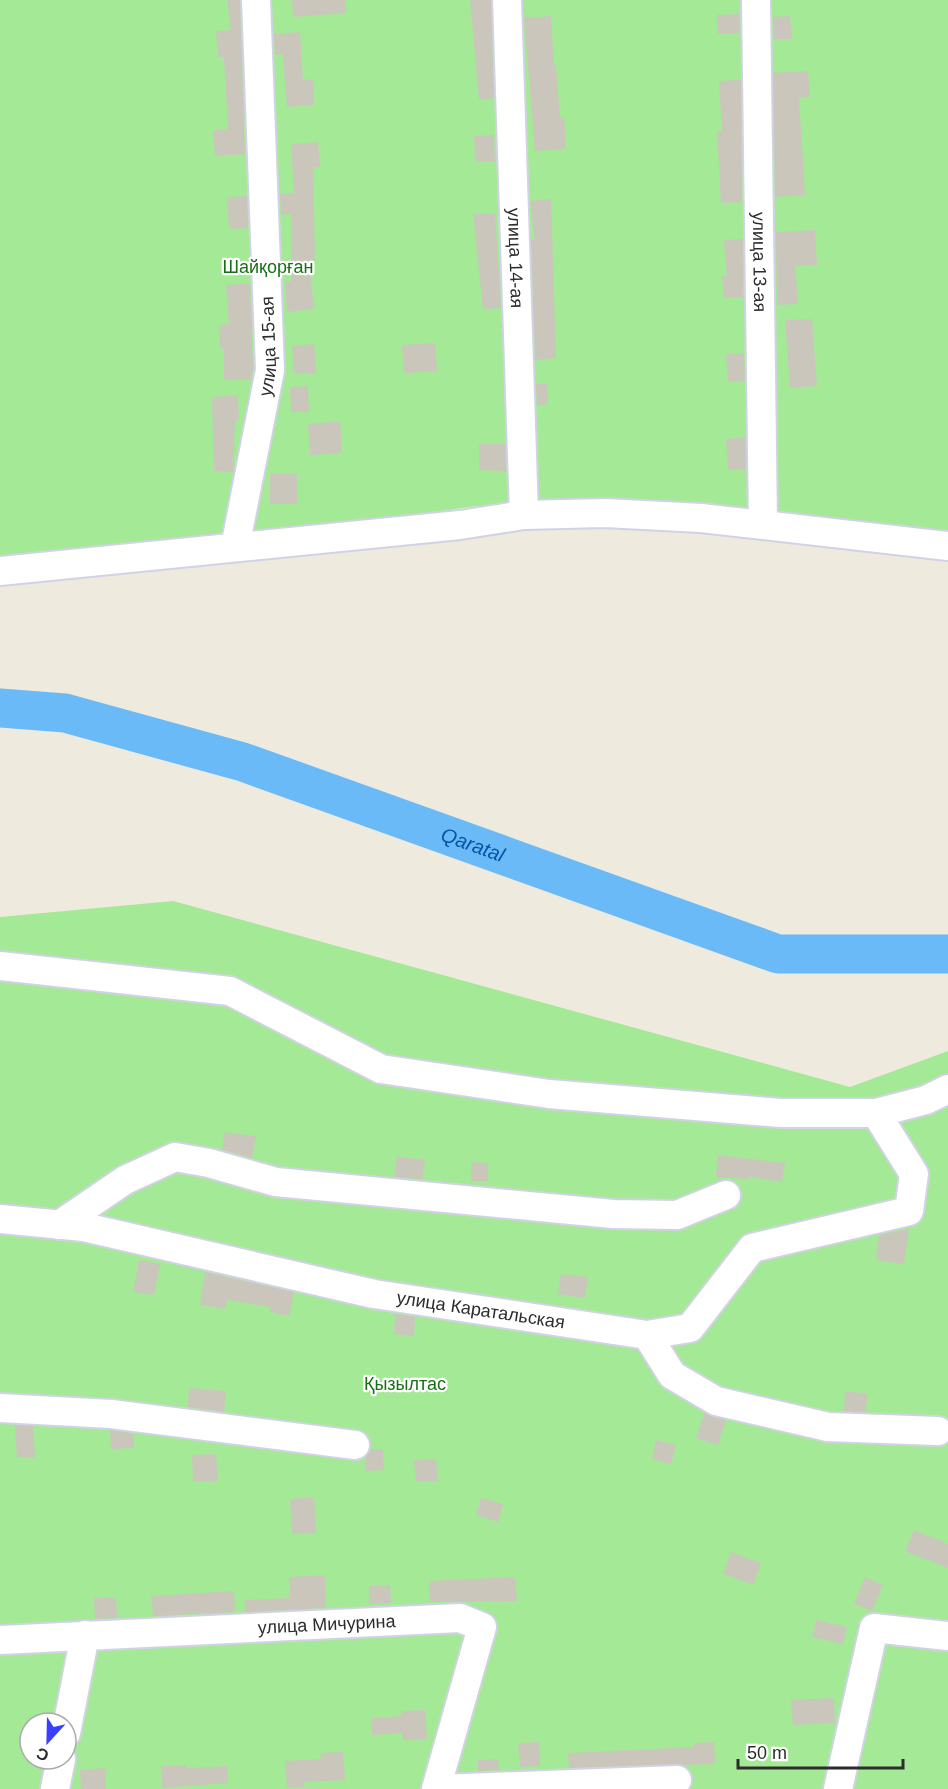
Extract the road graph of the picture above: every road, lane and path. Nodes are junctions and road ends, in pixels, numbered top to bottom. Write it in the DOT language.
graph roads {
  1 [pos="256,0"];
  2 [pos="507,0"];
  3 [pos="756,0"];
  4 [pos="524,515"];
  5 [pos="763,524"];
  6 [pos="948,546"];
  7 [pos="236,547"];
  8 [pos="0,571"];
  9 [pos="0,966"];
  10 [pos="948,1089"];
  11 [pos="876,1113"];
  12 [pos="726,1195"];
  13 [pos="0,1219"];
  14 [pos="59,1225"];
  15 [pos="647,1335"];
  16 [pos="0,1408"];
  17 [pos="938,1431"];
  18 [pos="355,1445"];
  19 [pos="85,1635"];
  20 [pos="948,1636"];
  21 [pos="0,1640"];
  22 [pos="70,1711"];
  23 [pos="59,1771"];
  24 [pos="677,1780"];
  25 [pos="55,1789"];
  26 [pos="437,1789"];
  27 [pos="838,1789"];
  1 -- 7 [label="street, улица 15-ая"];
  2 -- 4 [label="street, улица 14-ая"];
  3 -- 5 [label="street, улица 13-ая"];
  4 -- 5 [label="street"];
  4 -- 7 [label="street"];
  5 -- 6 [label="street"];
  7 -- 8 [label="street"];
  9 -- 11 [label="street"];
  10 -- 11 [label="street"];
  11 -- 15 [label="street, улица Каратальская"];
  12 -- 14 [label="street"];
  13 -- 14 [label="street, улица Каратальская"];
  14 -- 15 [label="street, улица Каратальская"];
  15 -- 17 [label="street"];
  16 -- 18 [label="street"];
  19 -- 21 [label="street, улица Мичурина"];
  19 -- 22 [label="street"];
  19 -- 26 [label="street, улица Мичурина"];
  20 -- 27 [label="street"];
  23 -- 25 [label="street"];
  24 -- 26 [label="street"];
}
